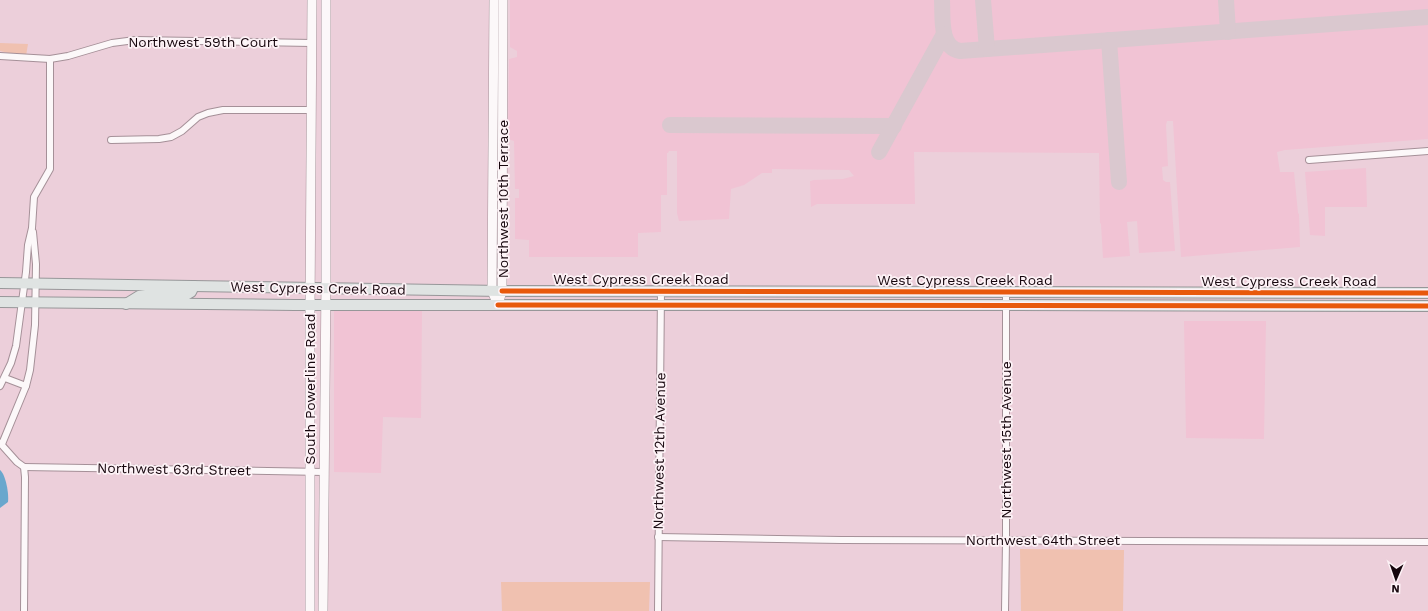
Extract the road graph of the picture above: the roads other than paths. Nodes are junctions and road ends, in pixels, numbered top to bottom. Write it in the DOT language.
graph roads {
  1 [pos="312,0"];
  2 [pos="326,0"];
  3 [pos="494,0"];
  4 [pos="503,0"];
  5 [pos="325,30"];
  6 [pos="312,43"];
  7 [pos="0,56"];
  8 [pos="325,58"];
  9 [pos="50,59"];
  10 [pos="311,110"];
  11 [pos="311,131"];
  12 [pos="111,140"];
  13 [pos="493,147"];
  14 [pos="503,147"];
  15 [pos="1428,151"];
  16 [pos="325,152"];
  17 [pos="1309,160"];
  18 [pos="32,228"];
  19 [pos="0,283"];
  20 [pos="24,284"];
  21 [pos="35,284"];
  22 [pos="194,286"];
  23 [pos="310,288"];
  24 [pos="326,289"];
  25 [pos="497,291"];
  26 [pos="661,291"];
  27 [pos="900,292"];
  28 [pos="1006,292"];
  29 [pos="1428,293"];
  30 [pos="0,302"];
  31 [pos="22,303"];
  32 [pos="35,303"];
  33 [pos="126,304"];
  34 [pos="310,305"];
  35 [pos="326,305"];
  36 [pos="498,305"];
  37 [pos="661,305"];
  38 [pos="880,305"];
  39 [pos="1006,305"];
  40 [pos="1428,306"];
  41 [pos="5,378"];
  42 [pos="0,386"];
  43 [pos="26,386"];
  44 [pos="1,444"];
  45 [pos="24,467"];
  46 [pos="311,472"];
  47 [pos="324,472"];
  48 [pos="658,537"];
  49 [pos="1006,540"];
  50 [pos="1428,542"];
  51 [pos="24,611"];
  52 [pos="310,611"];
  53 [pos="323,611"];
  54 [pos="658,611"];
  55 [pos="1005,611"];
  1 -- 6 [label="main road, South Powerline Road"];
  2 -- 5 [label="main road, South Powerline Road"];
  3 -- 13 [label="main road, Northwest 10th Terrace"];
  4 -- 14 [label="main road, Northwest 10th Terrace"];
  5 -- 6 [label="main road"];
  5 -- 8 [label="main road, South Powerline Road"];
  6 -- 8 [label="main road"];
  6 -- 9 [label="street, Northwest 59th Court"];
  6 -- 10 [label="main road, South Powerline Road"];
  7 -- 9 [label="street, Northwest 59th Court"];
  8 -- 16 [label="main road, South Powerline Road"];
  9 -- 18 [label="street"];
  10 -- 11 [label="main road, South Powerline Road"];
  10 -- 12 [label="street"];
  11 -- 16 [label="main road"];
  11 -- 23 [label="main road, South Powerline Road"];
  13 -- 14 [label="main road"];
  13 -- 25 [label="main road, Northwest 10th Terrace"];
  14 -- 25 [label="main road, Northwest 10th Terrace"];
  15 -- 17 [label="street"];
  16 -- 24 [label="main road, South Powerline Road"];
  18 -- 20 [label="street"];
  18 -- 21 [label="street"];
  19 -- 20 [label="main road, West Cypress Creek Road"];
  20 -- 21 [label="main road, West Cypress Creek Road"];
  20 -- 31 [label="street"];
  21 -- 22 [label="main road, West Cypress Creek Road"];
  21 -- 32 [label="street"];
  22 -- 23 [label="main road, West Cypress Creek Road"];
  22 -- 33 [label="main road"];
  23 -- 24 [label="main road, West Cypress Creek Road"];
  23 -- 34 [label="main road, South Powerline Road"];
  24 -- 25 [label="main road, West Cypress Creek Road"];
  24 -- 35 [label="main road, South Powerline Road"];
  25 -- 26 [label="main road, West Cypress Creek Road"];
  25 -- 36 [label="main road, Northwest 10th Terrace"];
  26 -- 27 [label="main road, West Cypress Creek Road"];
  26 -- 37 [label="street, Northwest 12th Avenue"];
  27 -- 28 [label="main road, West Cypress Creek Road"];
  27 -- 38 [label="main road"];
  28 -- 29 [label="main road, West Cypress Creek Road"];
  28 -- 39 [label="street, Northwest 15th Avenue"];
  30 -- 31 [label="main road, West Cypress Creek Road"];
  31 -- 32 [label="main road, West Cypress Creek Road"];
  31 -- 41 [label="street"];
  32 -- 33 [label="main road, West Cypress Creek Road"];
  32 -- 43 [label="street"];
  33 -- 34 [label="main road, West Cypress Creek Road"];
  34 -- 35 [label="main road, West Cypress Creek Road"];
  34 -- 46 [label="main road, South Powerline Road"];
  35 -- 36 [label="main road, West Cypress Creek Road"];
  35 -- 47 [label="main road, South Powerline Road"];
  36 -- 37 [label="main road, West Cypress Creek Road"];
  37 -- 38 [label="main road, West Cypress Creek Road"];
  37 -- 48 [label="street, Northwest 12th Avenue"];
  38 -- 39 [label="main road, West Cypress Creek Road"];
  39 -- 40 [label="main road, West Cypress Creek Road"];
  39 -- 49 [label="street, Northwest 15th Avenue"];
  41 -- 42 [label="street"];
  41 -- 43 [label="street"];
  43 -- 44 [label="street"];
  44 -- 45 [label="street"];
  45 -- 46 [label="street, Northwest 63rd Street"];
  45 -- 51 [label="street"];
  46 -- 47 [label="street, Northwest 63rd Street"];
  46 -- 52 [label="main road, South Powerline Road"];
  47 -- 53 [label="main road, South Powerline Road"];
  48 -- 49 [label="street, Northwest 64th Street"];
  48 -- 54 [label="street, Northwest 12th Avenue"];
  49 -- 50 [label="street, Northwest 64th Street"];
  49 -- 55 [label="street, Northwest 15th Avenue"];
}
